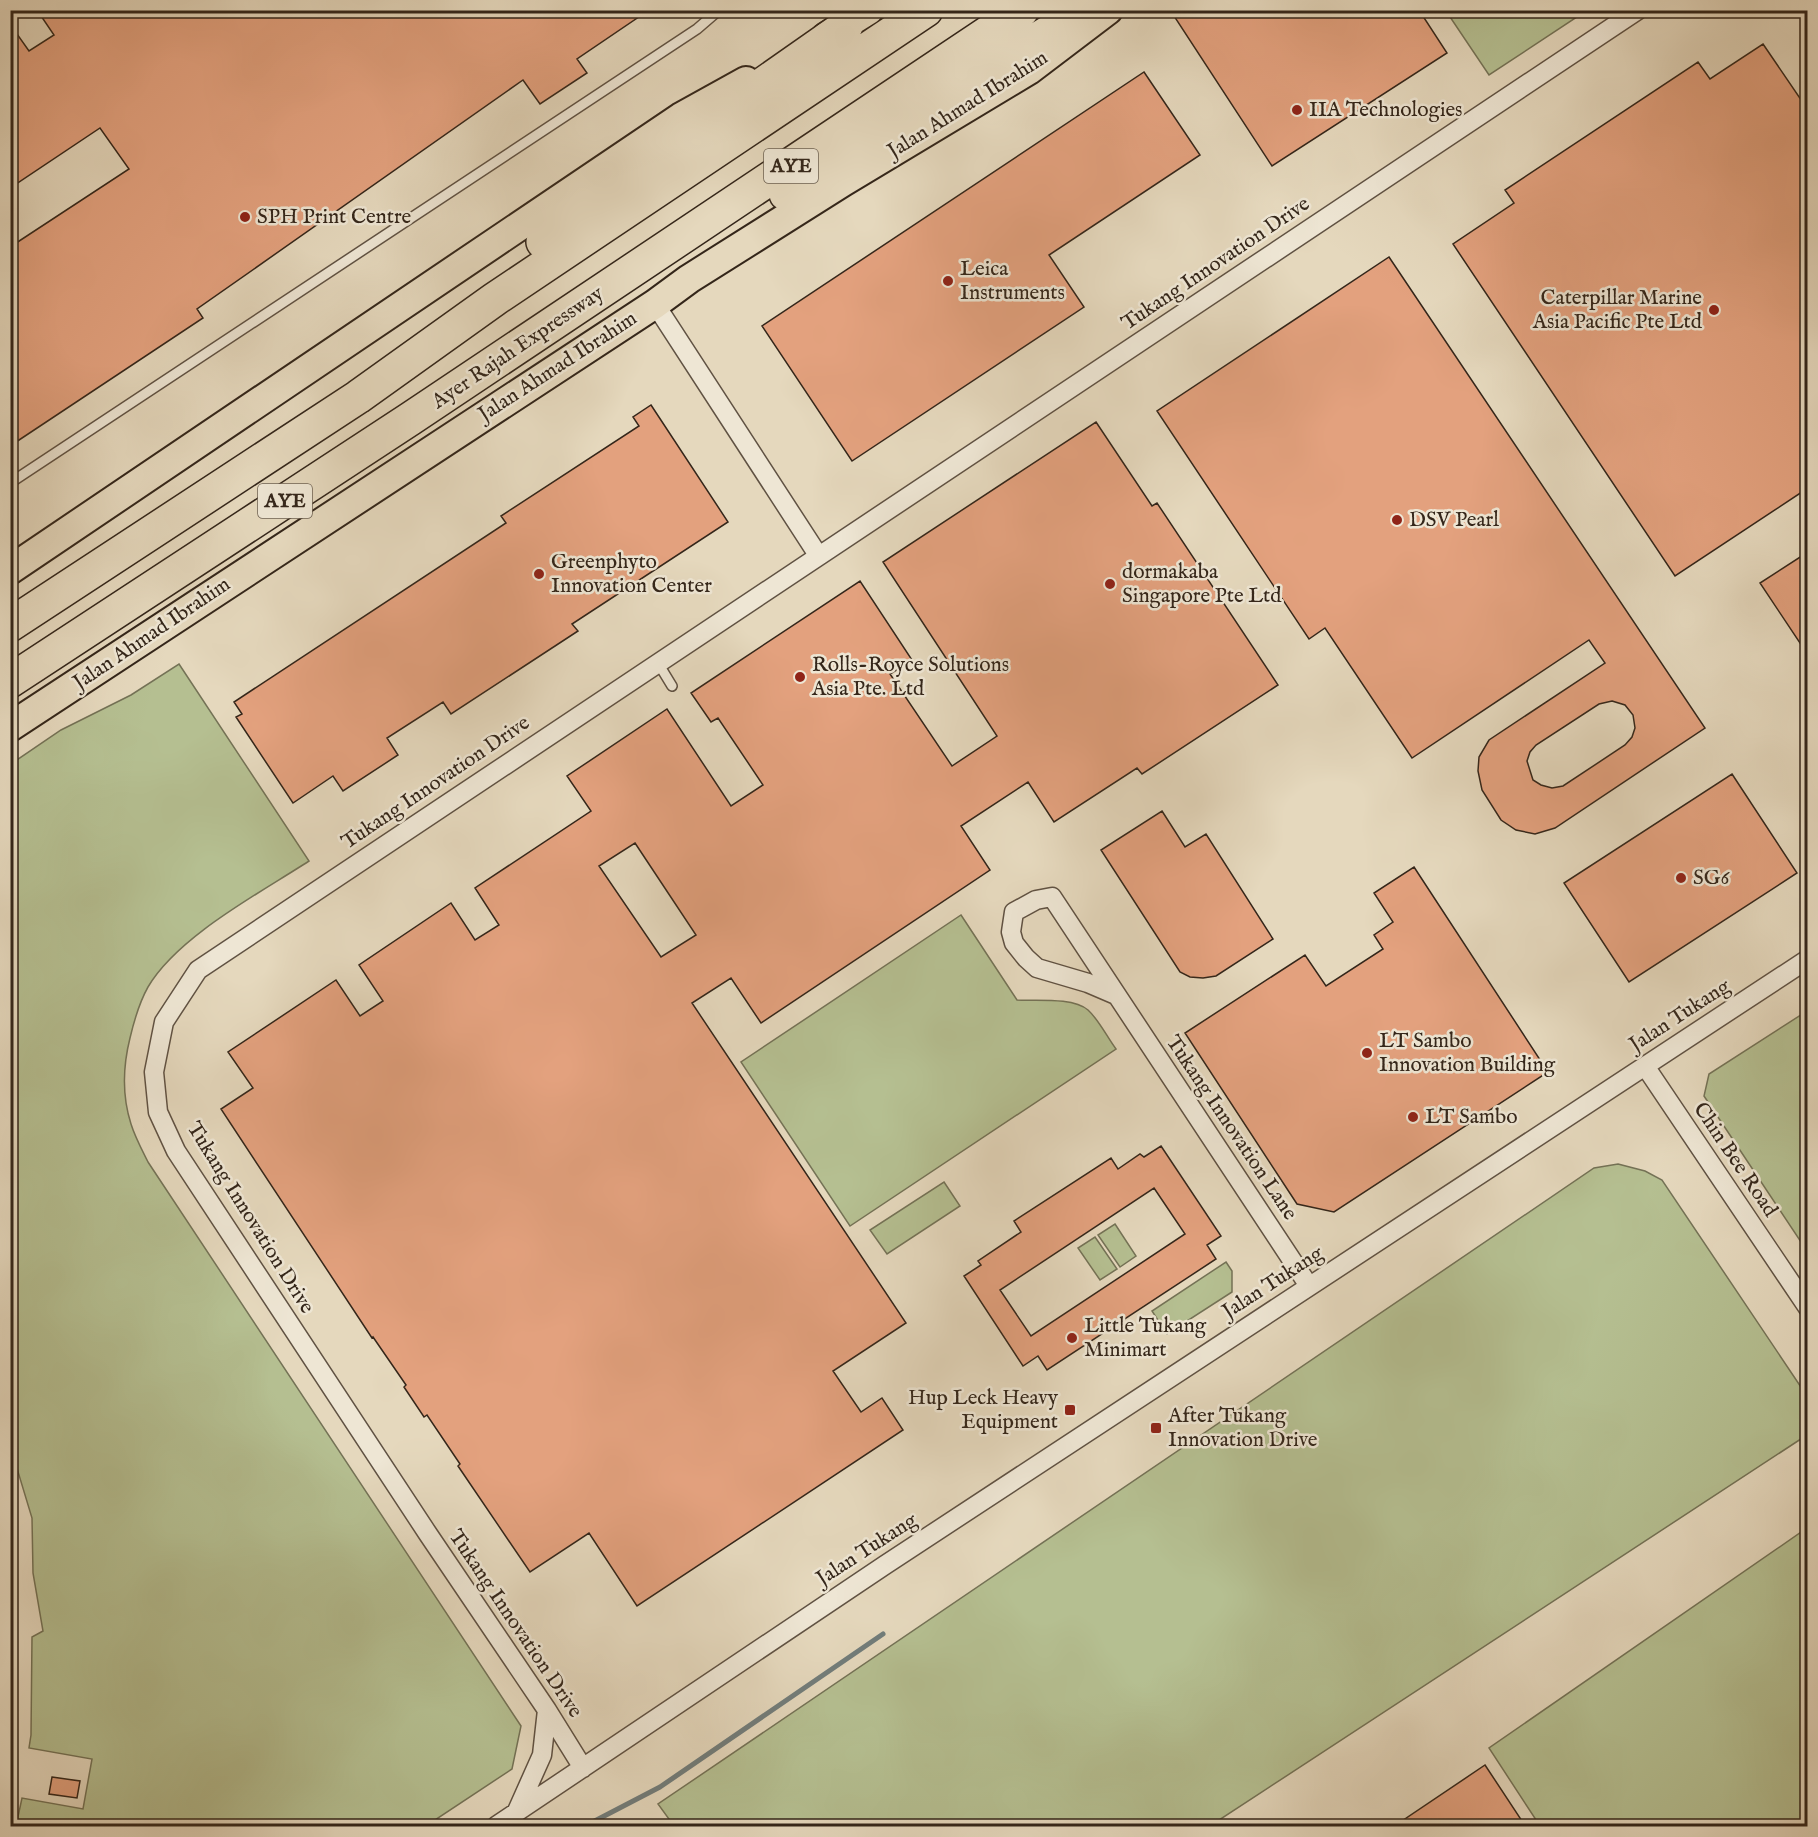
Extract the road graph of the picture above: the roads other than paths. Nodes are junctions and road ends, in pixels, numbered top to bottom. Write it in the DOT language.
graph roads {
  1 [pos="719,10"];
  2 [pos="926,10"];
  3 [pos="1022,10"];
  4 [pos="1085,10"];
  5 [pos="1108,10"];
  6 [pos="1638,10"];
  7 [pos="858,18"];
  8 [pos="495,299"];
  9 [pos="655,304"];
  10 [pos="559,321"];
  11 [pos="10,483"];
  12 [pos="818,555"];
  13 [pos="10,570"];
  14 [pos="10,625"];
  15 [pos="658,663"];
  16 [pos="10,681"];
  17 [pos="672,686"];
  18 [pos="10,727"];
  19 [pos="1808,959"];
  20 [pos="1116,995"];
  21 [pos="1645,1066"];
  22 [pos="1309,1286"];
  23 [pos="1808,1308"];
  24 [pos="547,1710"];
  25 [pos="583,1768"];
  26 [pos="517,1812"];
  27 [pos="496,1827"];
  1 -- 11 [label="lane"];
  2 -- 8 [label="highway, AYE"];
  3 -- 10 [label="highway, Ayer Rajah Expressway / AYE"];
  4 -- 10 [label="highway"];
  5 -- 9 [label="main road, Jalan Ahmad Ibrahim"];
  6 -- 12 [label="street, Tukang Innovation Drive"];
  7 -- 8 [label="highway"];
  7 -- 13 [label="main road"];
  8 -- 14 [label="highway, AYE"];
  9 -- 12 [label="street"];
  9 -- 18 [label="main road, Jalan Ahmad Ibrahim"];
  10 -- 16 [label="highway, Ayer Rajah Expressway / AYE"];
  12 -- 15 [label="street, Tukang Innovation Drive"];
  15 -- 17 [label="lane"];
  15 -- 24 [label="street, Tukang Innovation Drive"];
  19 -- 21 [label="street, Jalan Tukang"];
  20 -- 20 [label="street, Tukang Innovation Lane"];
  20 -- 22 [label="street, Tukang Innovation Lane"];
  21 -- 22 [label="street, Jalan Tukang"];
  21 -- 23 [label="street, Chin Bee Road"];
  22 -- 25 [label="street, Jalan Tukang"];
  24 -- 25 [label="street, Tukang Innovation Drive"];
  24 -- 26 [label="street"];
  25 -- 26 [label="street, Jalan Tukang"];
  26 -- 27 [label="street, Jalan Tukang"];
}
